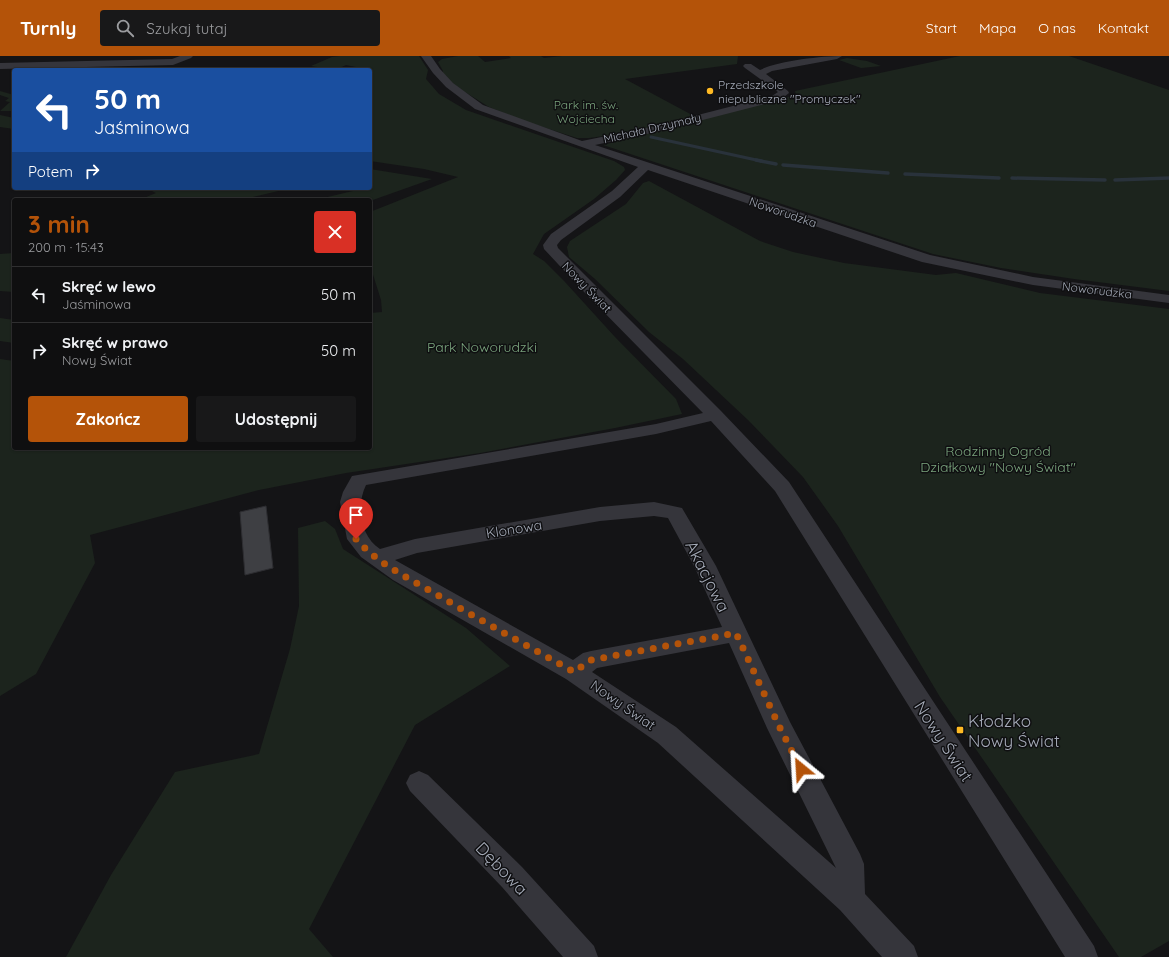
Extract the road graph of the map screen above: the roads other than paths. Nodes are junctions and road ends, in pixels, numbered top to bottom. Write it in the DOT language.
graph roads {
  1 [pos="96,56"];
  2 [pos="188,56"];
  3 [pos="426,56"];
  4 [pos="836,56"];
  5 [pos="747,61"];
  6 [pos="89,64"];
  7 [pos="0,66"];
  8 [pos="764,71"];
  9 [pos="582,144"];
  10 [pos="646,166"];
  11 [pos="1169,299"];
  12 [pos="715,415"];
  13 [pos="654,509"];
  14 [pos="377,558"];
  15 [pos="736,633"];
  16 [pos="574,672"];
  17 [pos="419,783"];
  18 [pos="850,900"];
  19 [pos="583,957"];
  20 [pos="903,957"];
  21 [pos="1083,957"];
  1 -- 6 [label="street"];
  2 -- 6 [label="street"];
  3 -- 9 [label="street, Noworudzka"];
  4 -- 8 [label="street"];
  5 -- 8 [label="street, Michała Drzymały"];
  6 -- 7 [label="street"];
  8 -- 9 [label="street, Michała Drzymały"];
  9 -- 10 [label="street, Noworudzka"];
  10 -- 11 [label="street, Noworudzka"];
  10 -- 12 [label="street, Nowy Świat"];
  12 -- 14 [label="street, Nowy Świat"];
  12 -- 21 [label="street, Nowy Świat"];
  13 -- 14 [label="street, Klonowa"];
  13 -- 15 [label="street, Akacjowa"];
  14 -- 16 [label="street, Nowy Świat"];
  15 -- 16 [label="street"];
  15 -- 18 [label="street, Akacjowa"];
  16 -- 18 [label="street, Nowy Świat"];
  17 -- 19 [label="street, Dębowa"];
  18 -- 20 [label="street, Nowy Świat"];
}
